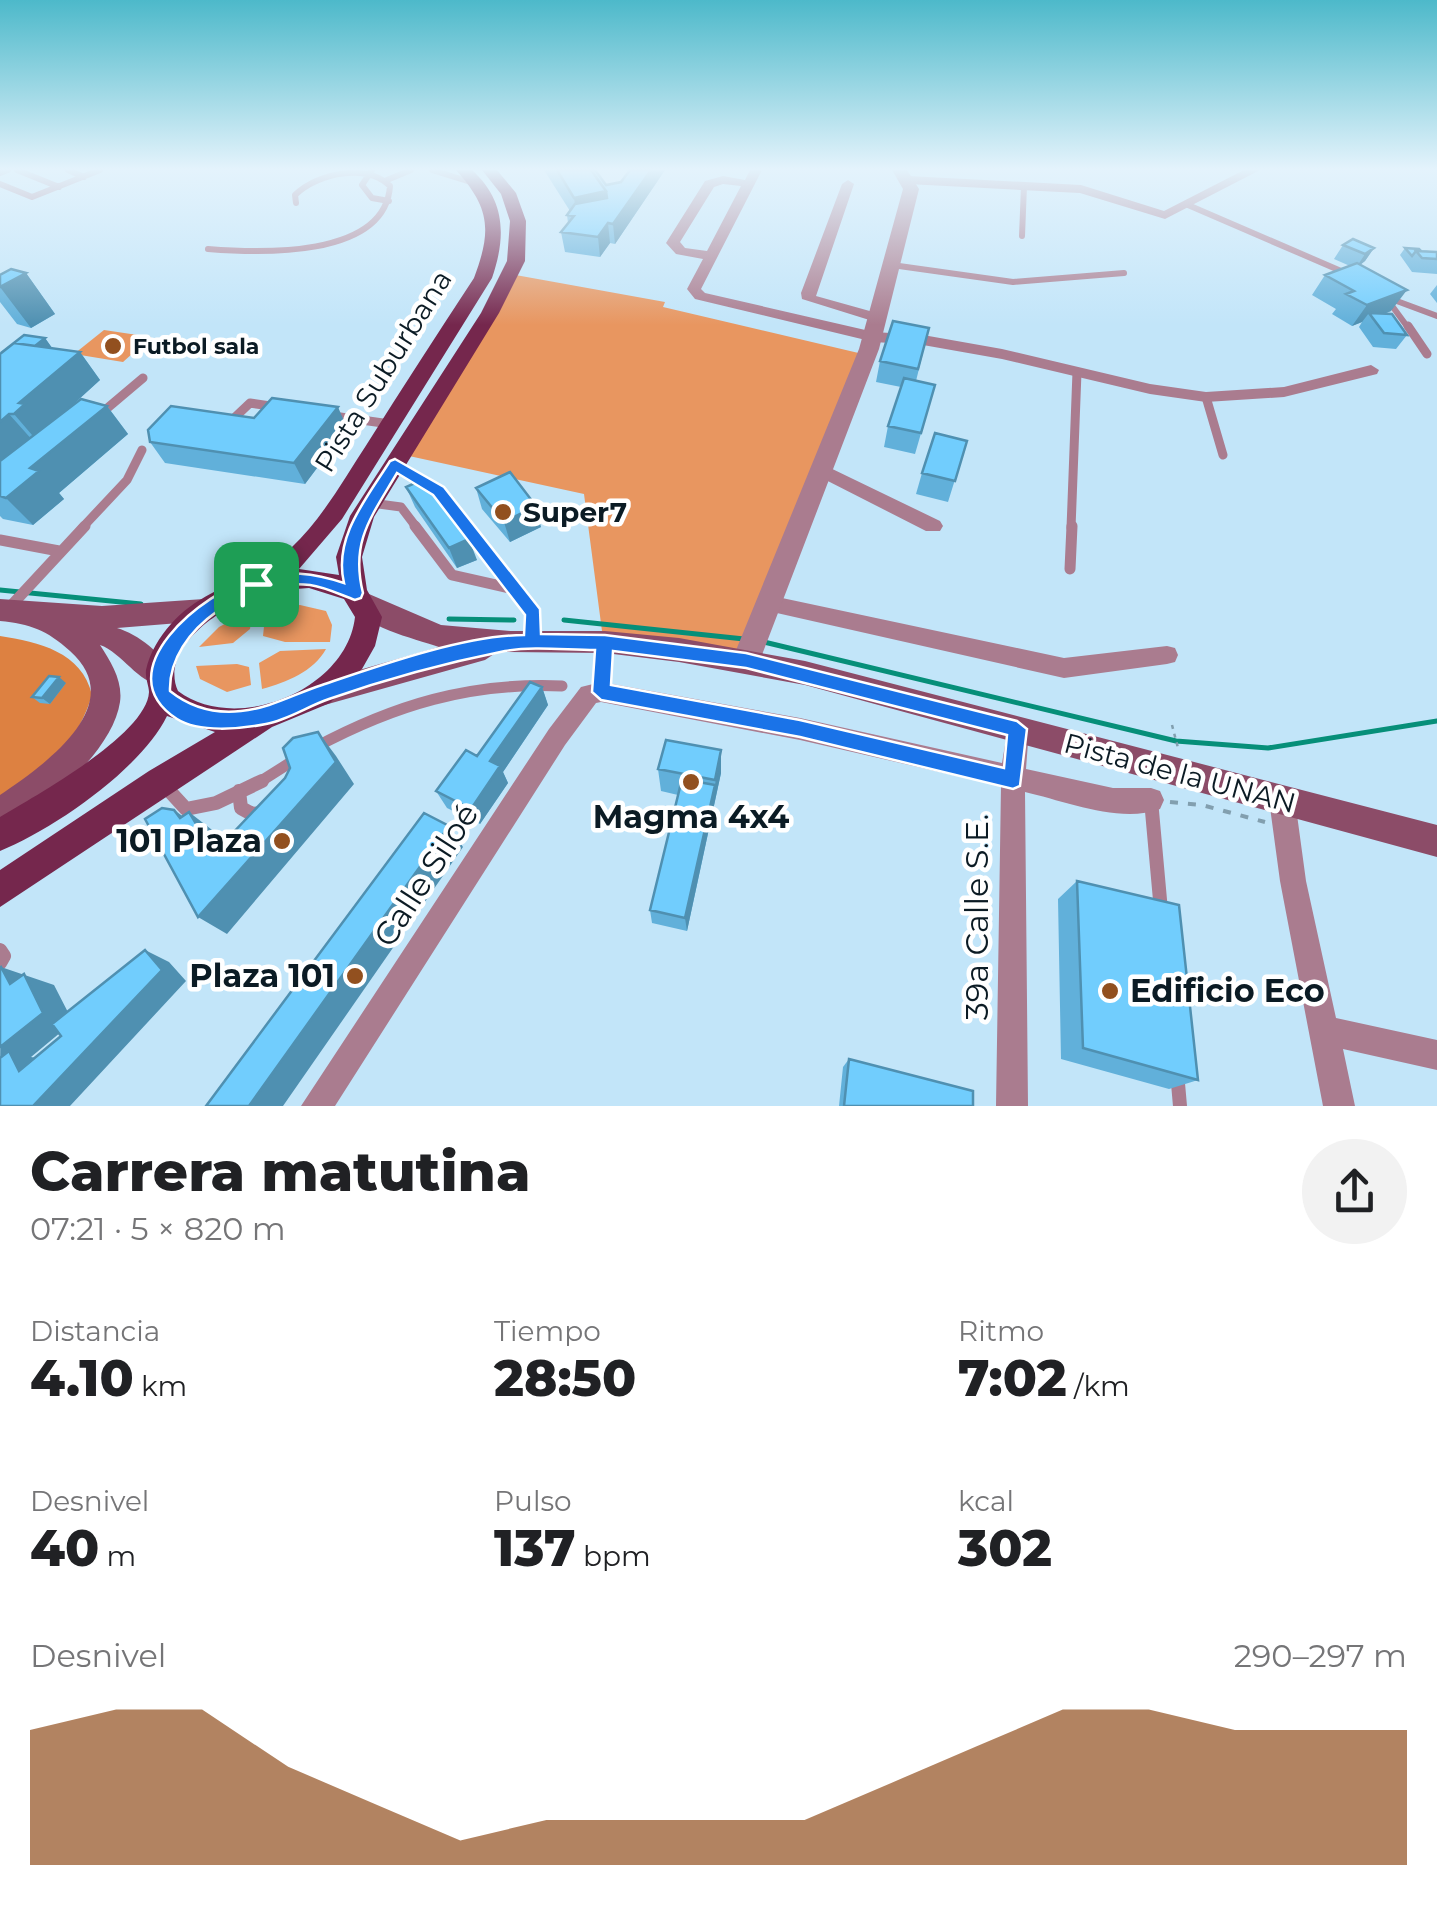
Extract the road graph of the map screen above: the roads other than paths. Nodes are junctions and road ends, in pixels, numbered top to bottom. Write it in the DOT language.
graph roads {
  1 [pos="369,222"];
  2 [pos="496,222"];
  3 [pos="518,222"];
  4 [pos="687,222"];
  5 [pos="729,222"];
  6 [pos="834,222"];
  7 [pos="903,222"];
  8 [pos="1023,222"];
  9 [pos="1226,222"];
  10 [pos="1022,236"];
  11 [pos="208,248"];
  12 [pos="711,256"];
  13 [pos="892,265"];
  14 [pos="1124,273"];
  15 [pos="1360,280"];
  16 [pos="1371,286"];
  17 [pos="1385,297"];
  18 [pos="1437,316"];
  19 [pos="878,331"];
  20 [pos="1427,354"];
  21 [pos="1372,370"];
  22 [pos="1077,372"];
  23 [pos="143,378"];
  24 [pos="1206,397"];
  25 [pos="286,408"];
  26 [pos="322,414"];
  27 [pos="216,418"];
  28 [pos="232,420"];
  29 [pos="250,423"];
  30 [pos="392,424"];
  31 [pos="86,426"];
  32 [pos="142,450"];
  33 [pos="1223,455"];
  34 [pos="395,464"];
  35 [pos="822,470"];
  36 [pos="438,491"];
  37 [pos="426,496"];
  38 [pos="414,502"];
  39 [pos="370,503"];
  40 [pos="402,507"];
  41 [pos="933,526"];
  42 [pos="0,540"];
  43 [pos="59,552"];
  44 [pos="1070,568"];
  45 [pos="256,584"];
  46 [pos="514,589"];
  47 [pos="359,597"];
  48 [pos="8,606"];
  49 [pos="204,610"];
  50 [pos="44,615"];
  51 [pos="756,631"];
  52 [pos="521,642"];
  53 [pos="1167,655"];
  54 [pos="160,685"];
  55 [pos="562,686"];
  56 [pos="321,693"];
  57 [pos="271,715"];
  58 [pos="1017,729"];
  59 [pos="275,773"];
  60 [pos="1013,780"];
  61 [pos="160,781"];
  62 [pos="239,791"];
  63 [pos="1151,800"];
  64 [pos="0,813"];
  65 [pos="1284,814"];
  66 [pos="0,836"];
  67 [pos="1437,840"];
  68 [pos="0,890"];
  69 [pos="1163,931"];
  70 [pos="0,950"];
  71 [pos="0,963"];
  72 [pos="1323,1030"];
  73 [pos="1175,1048"];
  74 [pos="1437,1055"];
  75 [pos="317,1106"];
  76 [pos="1012,1106"];
  77 [pos="1180,1106"];
  78 [pos="1340,1106"];
  1 -- 11 [label="lane"];
  2 -- 30 [label="main road, Pista Suburbana"];
  3 -- 34 [label="main road, Pista Suburbana"];
  4 -- 12 [label="street"];
  5 -- 12 [label="street"];
  6 -- 19 [label="street"];
  7 -- 13 [label="street"];
  8 -- 10 [label="lane"];
  9 -- 15 [label="lane"];
  12 -- 19 [label="street"];
  13 -- 14 [label="lane"];
  13 -- 19 [label="street"];
  16 -- 17 [label="lane"];
  17 -- 18 [label="lane"];
  17 -- 20 [label="lane"];
  19 -- 22 [label="street"];
  19 -- 35 [label="street"];
  21 -- 24 [label="street"];
  22 -- 24 [label="street"];
  22 -- 44 [label="lane"];
  23 -- 31 [label="lane"];
  24 -- 33 [label="lane"];
  25 -- 28 [label="lane"];
  26 -- 30 [label="lane"];
  27 -- 28 [label="lane"];
  28 -- 29 [label="lane"];
  30 -- 45 [label="main road, Pista Suburbana"];
  32 -- 43 [label="lane"];
  34 -- 36 [label="lane"];
  34 -- 39 [label="main road, Pista Suburbana"];
  35 -- 41 [label="street"];
  35 -- 51 [label="street"];
  36 -- 37 [label="lane"];
  36 -- 46 [label="lane"];
  38 -- 40 [label="lane"];
  39 -- 40 [label="lane"];
  39 -- 47 [label="main road, Pista Suburbana"];
  40 -- 46 [label="lane"];
  42 -- 43 [label="lane"];
  43 -- 48 [label="lane"];
  45 -- 47 [label="main road"];
  45 -- 49 [label="main road"];
  46 -- 52 [label="lane"];
  47 -- 52 [label="main road, Pista de la UNAN"];
  47 -- 56 [label="main road"];
  48 -- 50 [label="main road"];
  49 -- 50 [label="main road"];
  49 -- 54 [label="main road"];
  50 -- 54 [label="main road"];
  50 -- 64 [label="main road"];
  51 -- 52 [label="main road, Pista de la UNAN"];
  51 -- 53 [label="street"];
  51 -- 58 [label="main road, Pista de la UNAN"];
  52 -- 56 [label="main road, Pista de la UNAN"];
  54 -- 57 [label="main road"];
  54 -- 66 [label="main road"];
  55 -- 59 [label="lane"];
  56 -- 57 [label="main road"];
  57 -- 61 [label="main road"];
  58 -- 60 [label="street, 39a Calle S.E."];
  58 -- 65 [label="main road, Pista de la UNAN"];
  59 -- 62 [label="lane"];
  59 -- 62 [label="lane"];
  60 -- 63 [label="street"];
  60 -- 75 [label="street, Calle Siloé"];
  60 -- 76 [label="street, 39a Calle S.E."];
  61 -- 62 [label="lane"];
  61 -- 68 [label="main road"];
  63 -- 69 [label="lane"];
  65 -- 67 [label="main road, Pista de la UNAN"];
  65 -- 72 [label="street"];
  70 -- 71 [label="lane"];
  72 -- 74 [label="street"];
  72 -- 78 [label="street"];
  73 -- 77 [label="lane"];
}
